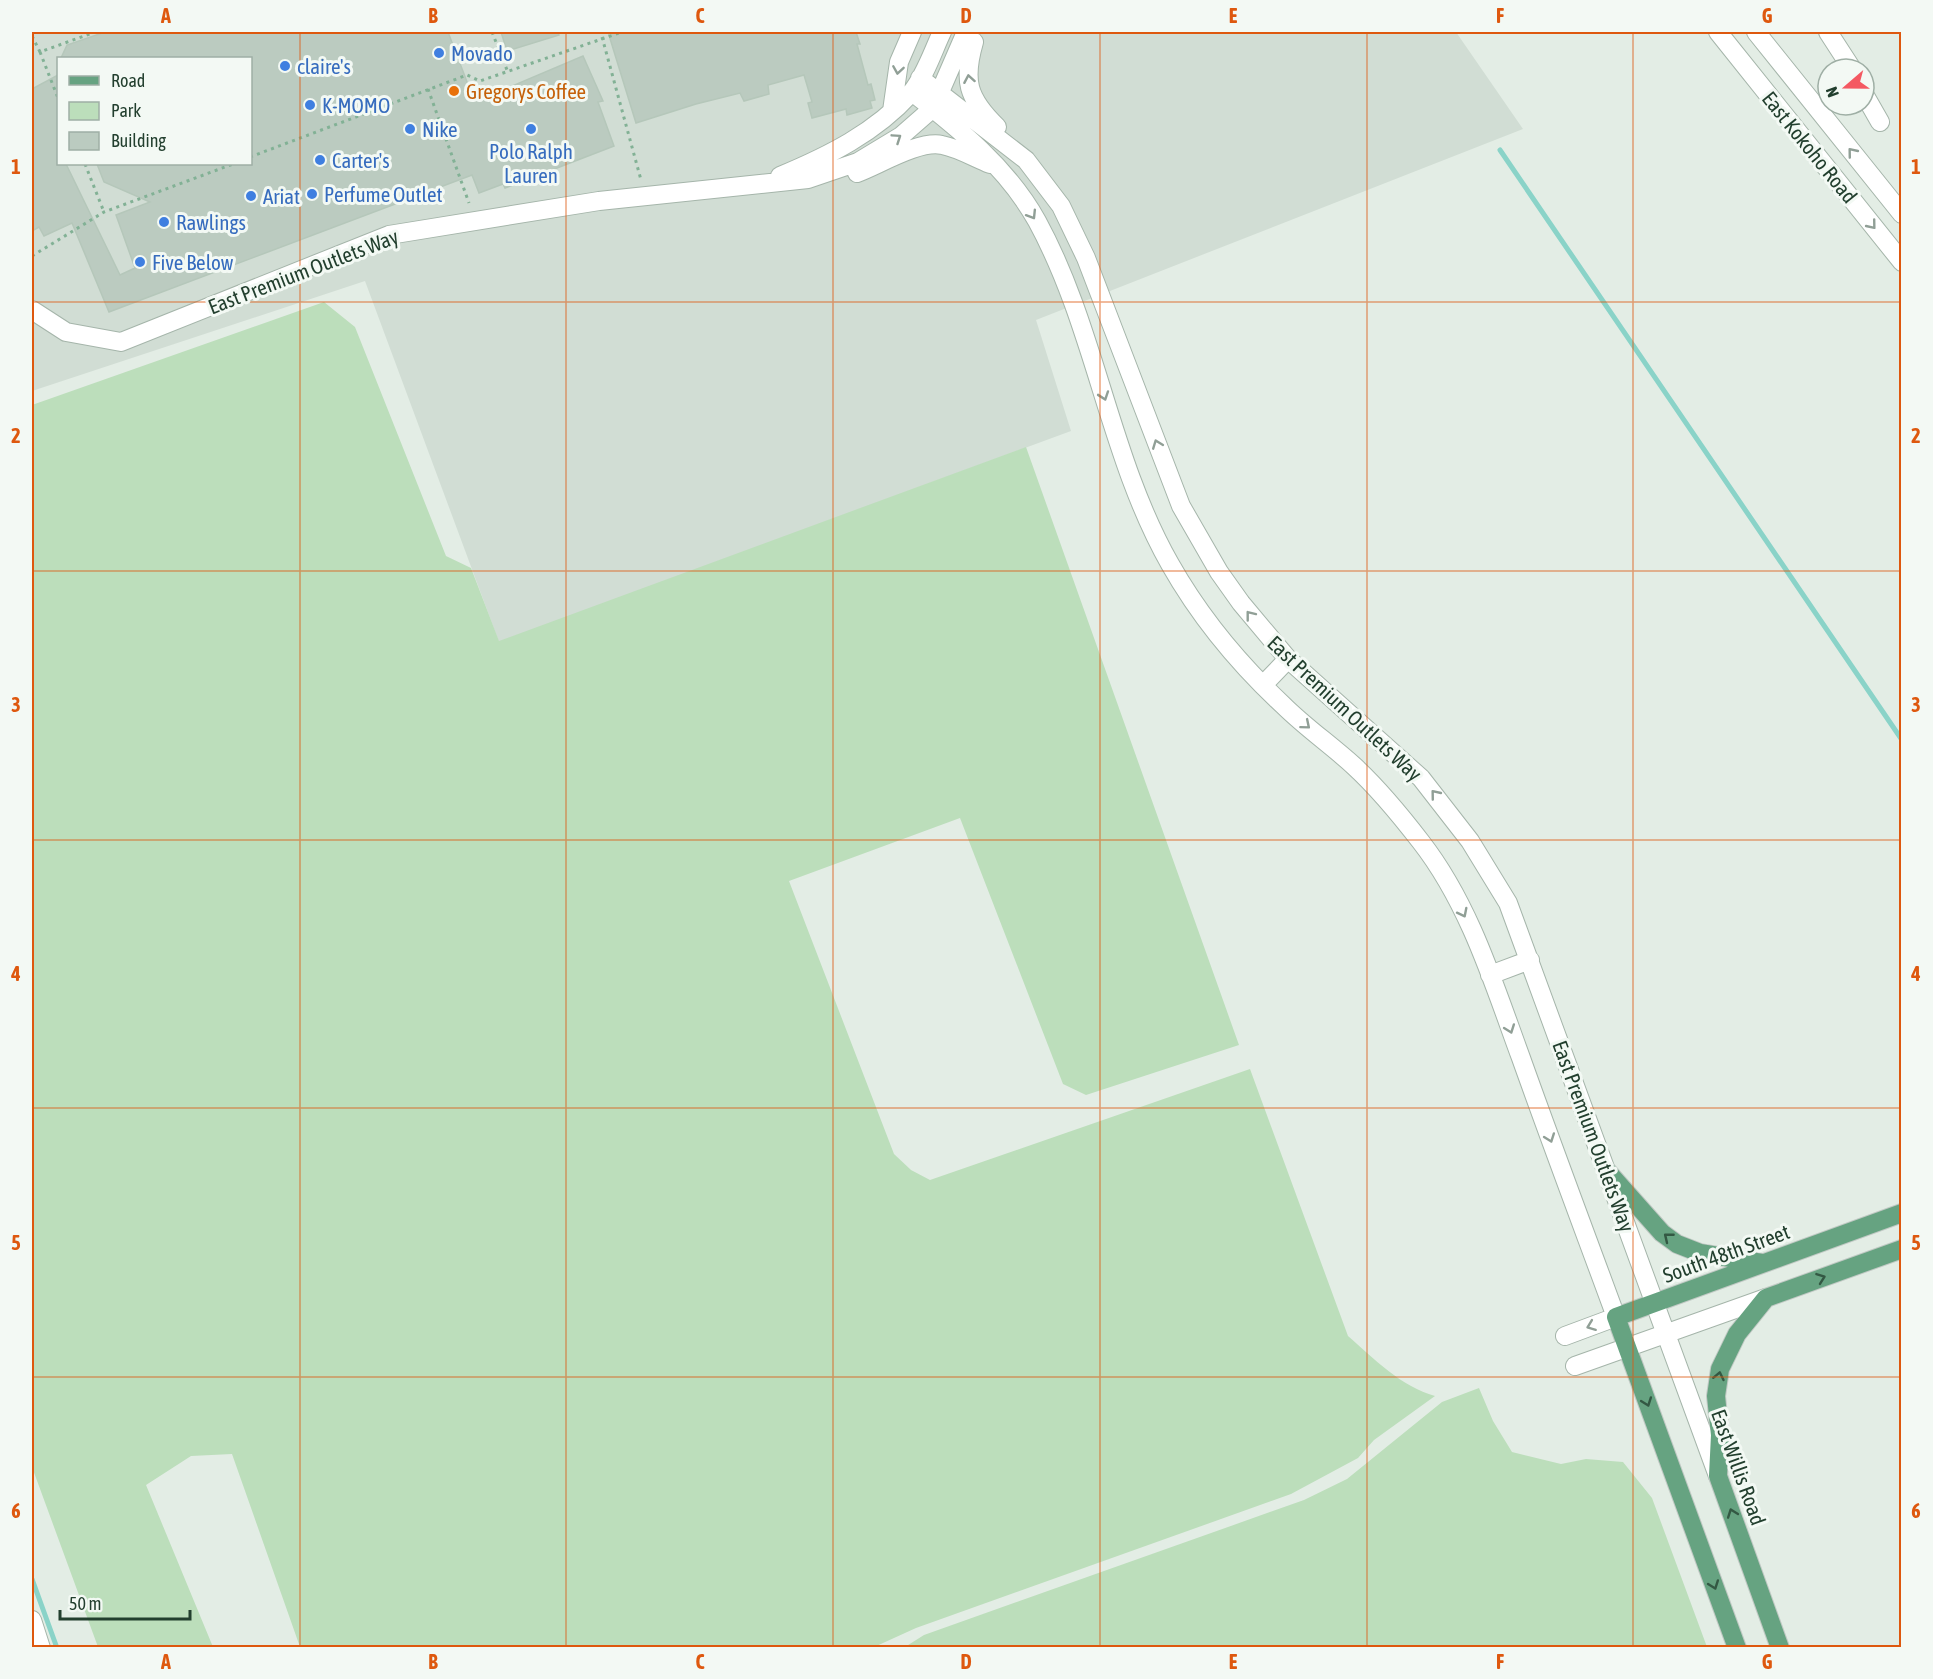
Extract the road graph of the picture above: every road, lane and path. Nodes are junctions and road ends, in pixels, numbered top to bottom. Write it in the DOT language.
graph roads {
  1 [pos="95,32"];
  2 [pos="492,32"];
  3 [pos="622,32"];
  4 [pos="912,32"];
  5 [pos="942,32"];
  6 [pos="966,32"];
  7 [pos="976,32"];
  8 [pos="1718,32"];
  9 [pos="1756,32"];
  10 [pos="1828,32"];
  11 [pos="32,36"];
  12 [pos="602,37"];
  13 [pos="40,52"];
  14 [pos="1844,57"];
  15 [pos="507,70"];
  16 [pos="916,85"];
  17 [pos="429,89"];
  18 [pos="57,95"];
  19 [pos="937,101"];
  20 [pos="892,111"];
  21 [pos="1876,115"];
  22 [pos="1880,122"];
  23 [pos="252,156"];
  24 [pos="1026,160"];
  25 [pos="85,165"];
  26 [pos="230,165"];
  27 [pos="998,167"];
  28 [pos="808,179"];
  29 [pos="764,183"];
  30 [pos="645,196"];
  31 [pos="104,212"];
  32 [pos="1902,214"];
  33 [pos="475,220"];
  34 [pos="32,256"];
  35 [pos="1902,262"];
  36 [pos="32,310"];
  37 [pos="1288,659"];
  38 [pos="1263,685"];
  39 [pos="1530,960"];
  40 [pos="1490,975"];
  41 [pos="1607,1171"];
  42 [pos="1902,1213"];
  43 [pos="1902,1250"];
  44 [pos="1764,1263"];
  45 [pos="1766,1298"];
  46 [pos="1654,1302"];
  47 [pos="1616,1317"];
  48 [pos="1666,1334"];
  49 [pos="1565,1336"];
  50 [pos="1627,1347"];
  51 [pos="1575,1366"];
  52 [pos="1718,1476"];
  53 [pos="32,1620"];
  54 [pos="41,1647"];
  55 [pos="1737,1647"];
  56 [pos="1780,1647"];
  1 -- 13 [label="path"];
  2 -- 15 [label="path"];
  3 -- 12 [label="path"];
  4 -- 20 [label="street, one-way"];
  5 -- 16 [label="street, East Premium Outlets Way"];
  6 -- 19 [label="street, East Premium Outlets Way"];
  24 -- 7 [label="street, one-way"];
  8 -- 35 [label="street, East Kokoho Road, one-way"];
  32 -- 9 [label="street, East Kokoho Road, one-way"];
  10 -- 14 [label="street"];
  11 -- 13 [label="path"];
  12 -- 15 [label="path"];
  12 -- 30 [label="path"];
  13 -- 18 [label="path"];
  15 -- 17 [label="path"];
  16 -- 19 [label="street, East Premium Outlets Way"];
  16 -- 20 [label="street, East Premium Outlets Way"];
  17 -- 23 [label="path"];
  17 -- 33 [label="path"];
  19 -- 24 [label="street, East Premium Outlets Way"];
  19 -- 27 [label="street, East Premium Outlets Way"];
  28 -- 19 [label="street, East Premium Outlets Way, one-way"];
  20 -- 29 [label="street, East Premium Outlets Way"];
  21 -- 22 [label="street"];
  37 -- 24 [label="street, East Premium Outlets Way, one-way"];
  25 -- 31 [label="path"];
  26 -- 31 [label="path"];
  27 -- 28 [label="street"];
  27 -- 38 [label="street, East Premium Outlets Way, one-way"];
  28 -- 29 [label="street, East Premium Outlets Way"];
  29 -- 30 [label="street, East Premium Outlets Way"];
  30 -- 33 [label="street, East Premium Outlets Way"];
  31 -- 34 [label="path"];
  33 -- 36 [label="street, East Premium Outlets Way"];
  37 -- 38 [label="street"];
  39 -- 37 [label="street, East Premium Outlets Way, one-way"];
  38 -- 40 [label="street, East Premium Outlets Way, one-way"];
  39 -- 40 [label="street"];
  39 -- 41 [label="street, East Premium Outlets Way"];
  40 -- 47 [label="street, East Premium Outlets Way, one-way"];
  44 -- 41 [label="main road, one-way"];
  41 -- 46 [label="street, East Premium Outlets Way"];
  42 -- 44 [label="main road, South 48th Street"];
  45 -- 43 [label="main road, one-way"];
  44 -- 46 [label="main road, South 48th Street"];
  45 -- 48 [label="street"];
  52 -- 45 [label="main road, one-way"];
  46 -- 47 [label="main road, South 48th Street"];
  46 -- 48 [label="street, East Willis Road"];
  47 -- 49 [label="street, South 48th Street, one-way"];
  47 -- 50 [label="main road"];
  48 -- 50 [label="street"];
  48 -- 52 [label="street, East Willis Road"];
  50 -- 51 [label="street"];
  50 -- 55 [label="main road, one-way"];
  56 -- 52 [label="main road, East Willis Road, one-way"];
  53 -- 54 [label="street"];
}
